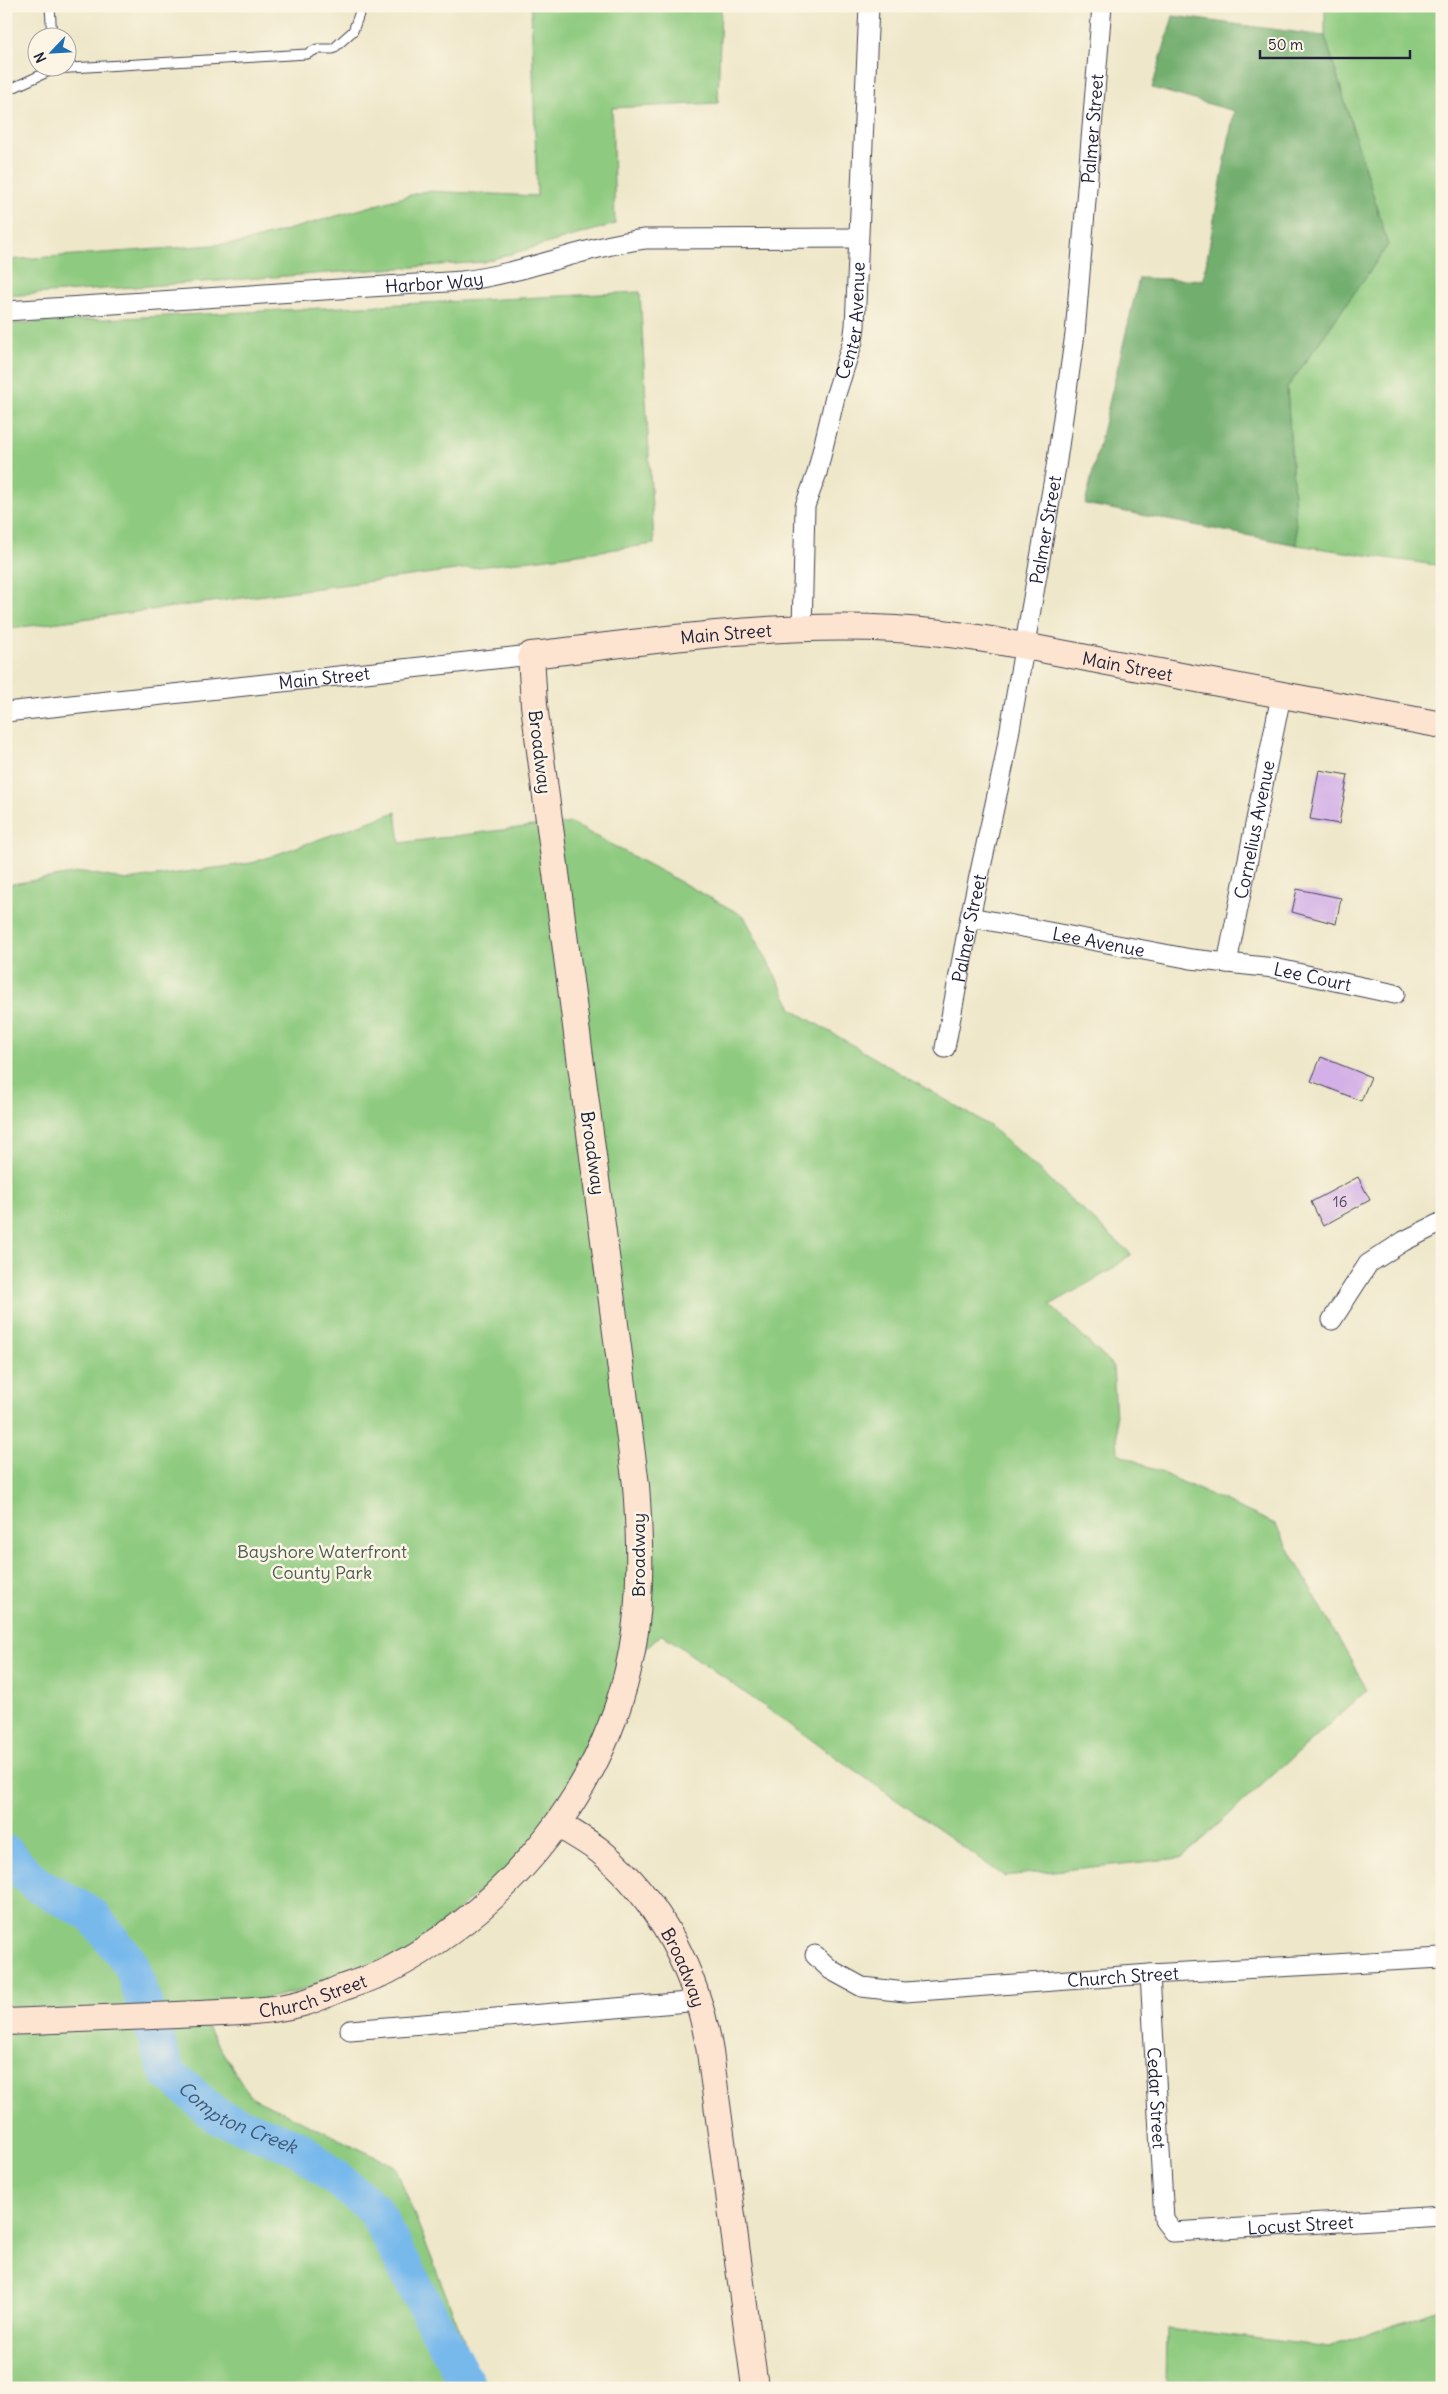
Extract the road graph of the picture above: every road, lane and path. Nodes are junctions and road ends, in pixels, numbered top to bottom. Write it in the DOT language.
graph roads {
  1 [pos="50,6"];
  2 [pos="362,6"];
  3 [pos="869,6"];
  4 [pos="1102,6"];
  5 [pos="51,28"];
  6 [pos="78,67"];
  7 [pos="33,78"];
  8 [pos="6,91"];
  9 [pos="858,238"];
  10 [pos="6,311"];
  11 [pos="802,628"];
  12 [pos="1025,647"];
  13 [pos="531,655"];
  14 [pos="1281,696"];
  15 [pos="6,712"];
  16 [pos="1442,725"];
  17 [pos="970,917"];
  18 [pos="1228,963"];
  19 [pos="1395,994"];
  20 [pos="945,1048"];
  21 [pos="1442,1222"];
  22 [pos="1332,1320"];
  23 [pos="558,1824"];
  24 [pos="815,1954"];
  25 [pos="1442,1958"];
  26 [pos="1150,1974"];
  27 [pos="700,2002"];
  28 [pos="6,2022"];
  29 [pos="350,2030"];
  30 [pos="1442,2216"];
  31 [pos="1164,2220"];
  32 [pos="755,2387"];
  1 -- 5 [label="lane"];
  2 -- 6 [label="lane"];
  3 -- 9 [label="street, Center Avenue"];
  4 -- 12 [label="street, Palmer Street"];
  7 -- 8 [label="lane"];
  9 -- 10 [label="street, Harbor Way"];
  9 -- 11 [label="street, Center Avenue"];
  11 -- 12 [label="street, Main Street"];
  11 -- 13 [label="street, Main Street"];
  12 -- 14 [label="street, Main Street"];
  12 -- 17 [label="street, Palmer Street"];
  13 -- 15 [label="street, Main Street"];
  13 -- 23 [label="street, Broadway"];
  14 -- 16 [label="street, Main Street"];
  14 -- 18 [label="street, Cornelius Avenue"];
  17 -- 18 [label="street, Lee Avenue"];
  17 -- 20 [label="street, Palmer Street"];
  18 -- 19 [label="street, Lee Court"];
  21 -- 22 [label="street"];
  23 -- 27 [label="street, Broadway"];
  23 -- 28 [label="street, Church Street"];
  24 -- 26 [label="street, Church Street"];
  25 -- 26 [label="street, Church Street"];
  26 -- 31 [label="street, Cedar Street"];
  27 -- 29 [label="street"];
  27 -- 32 [label="street, Broadway"];
  30 -- 31 [label="street, Locust Street"];
}
